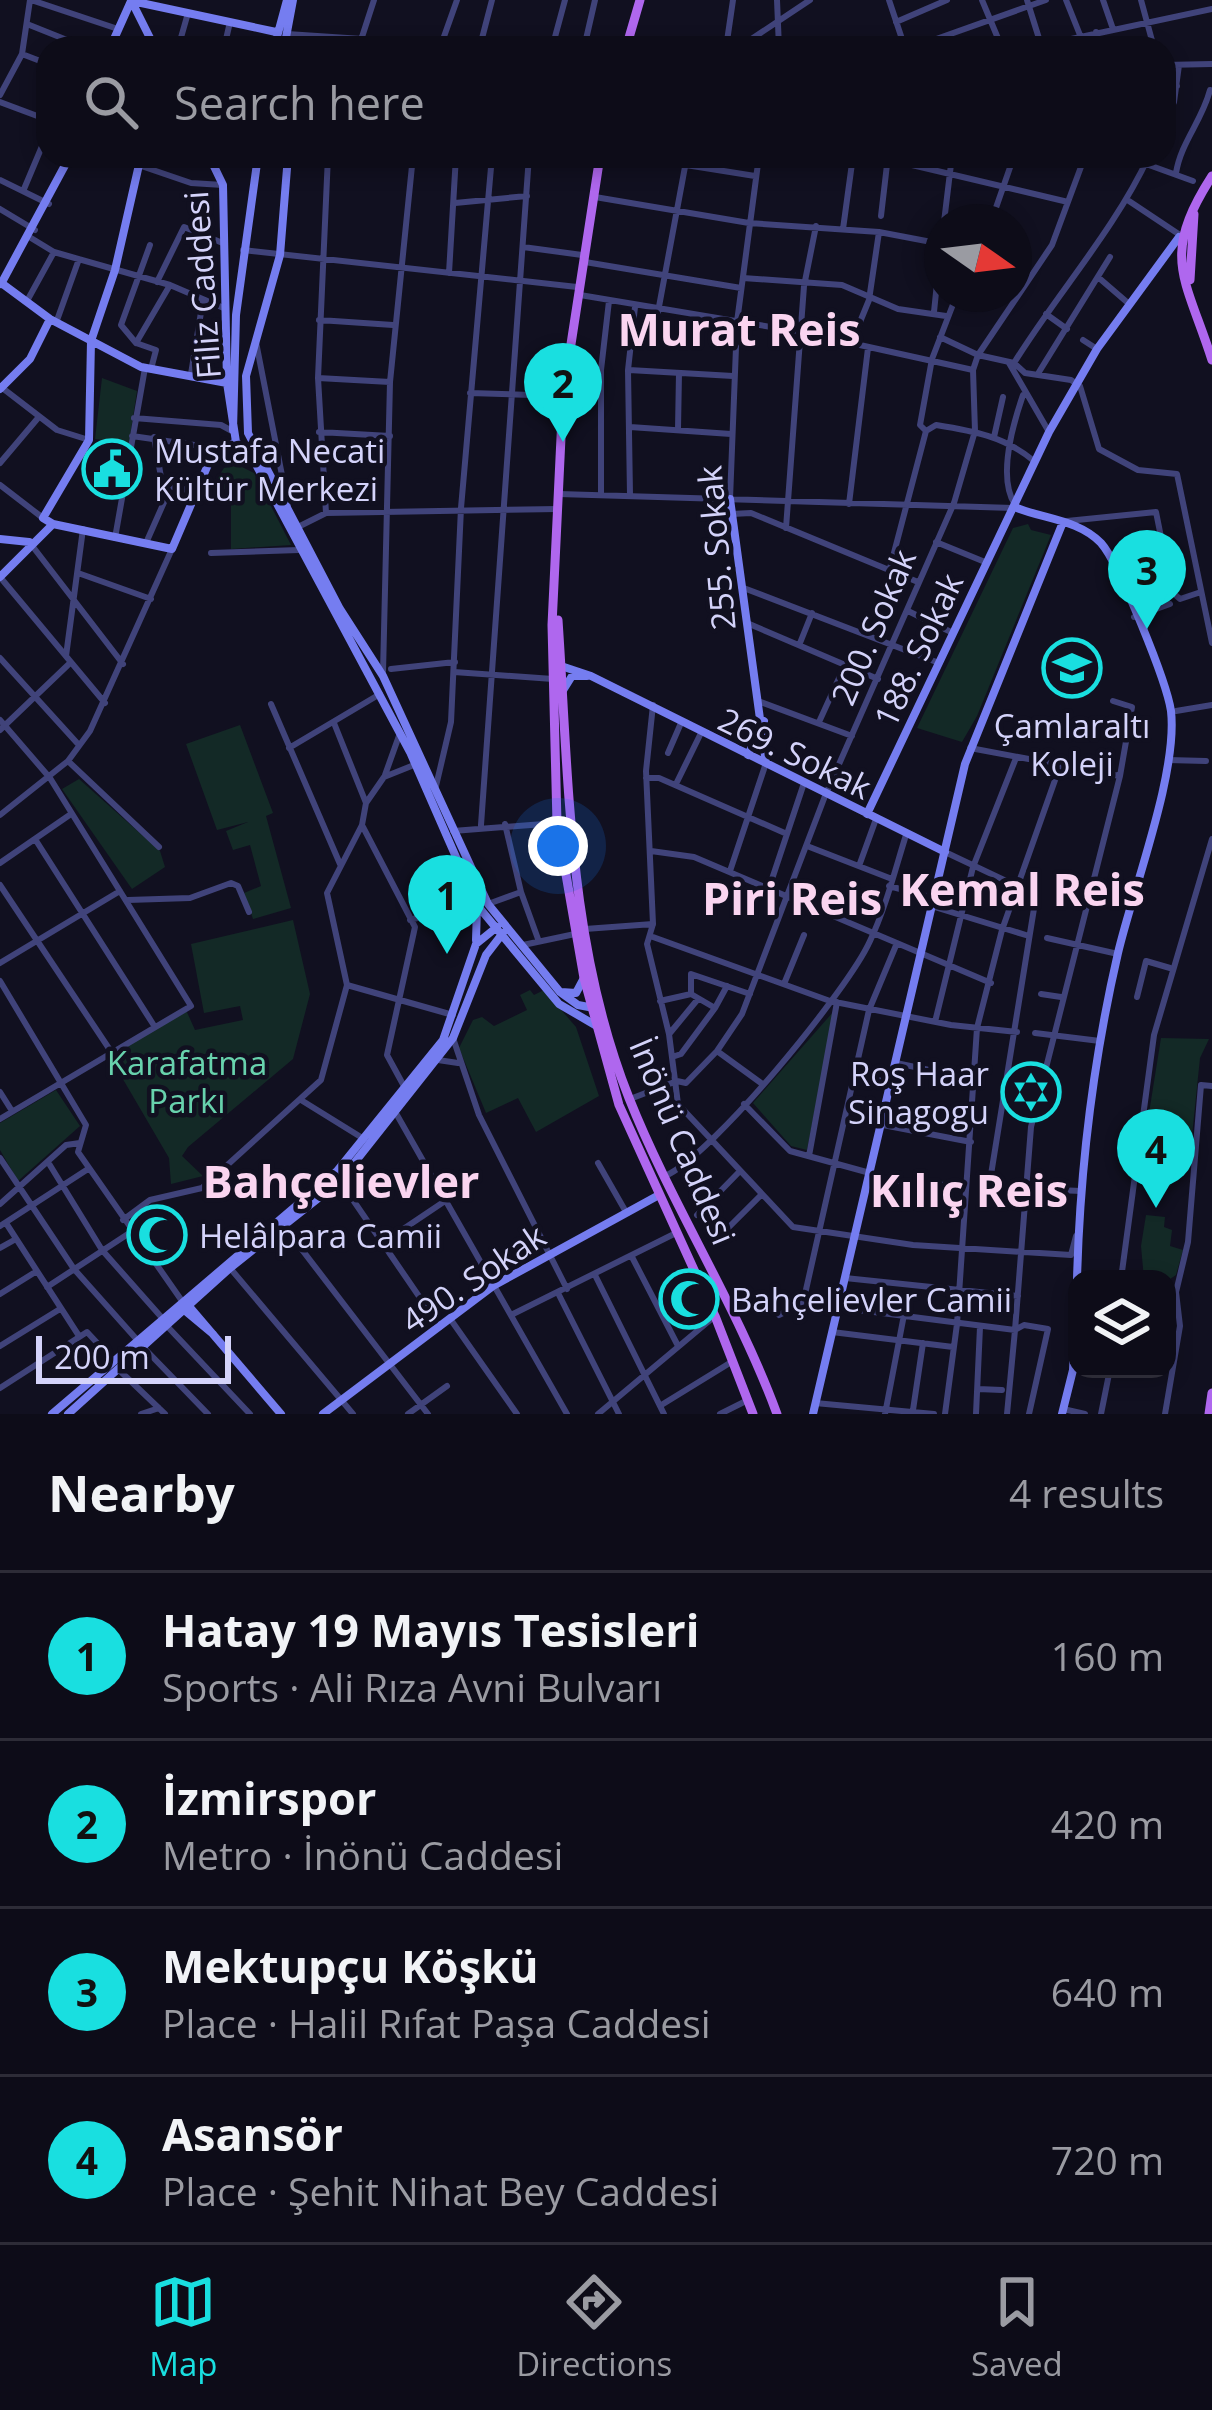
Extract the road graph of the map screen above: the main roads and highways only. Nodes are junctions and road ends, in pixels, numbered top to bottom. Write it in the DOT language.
graph roads {
  1 [pos="132,0"];
  2 [pos="290,0"];
  3 [pos="640,0"];
  4 [pos="139,13"];
  5 [pos="125,16"];
  6 [pos="280,33"];
  7 [pos="115,36"];
  8 [pos="150,36"];
  9 [pos="279,36"];
  10 [pos="281,36"];
  11 [pos="630,36"];
  12 [pos="65,168"];
  13 [pos="138,168"];
  14 [pos="215,168"];
  15 [pos="256,168"];
  16 [pos="287,168"];
  17 [pos="598,168"];
  18 [pos="1212,177"];
  19 [pos="1184,238"];
  20 [pos="1,283"];
  21 [pos="53,321"];
  22 [pos="91,341"];
  23 [pos="1212,360"];
  24 [pos="227,383"];
  25 [pos="1078,384"];
  26 [pos="1,387"];
  27 [pos="235,397"];
  28 [pos="244,410"];
  29 [pos="232,431"];
  30 [pos="248,433"];
  31 [pos="236,442"];
  32 [pos="217,448"];
  33 [pos="247,452"];
  34 [pos="730,499"];
  35 [pos="191,504"];
  36 [pos="1017,508"];
  37 [pos="1064,522"];
  38 [pos="53,524"];
  39 [pos="0,538"];
  40 [pos="29,542"];
  41 [pos="0,577"];
  42 [pos="557,664"];
  43 [pos="591,676"];
  44 [pos="561,693"];
  45 [pos="764,720"];
  46 [pos="748,755"];
  47 [pos="766,763"];
  48 [pos="872,817"];
  49 [pos="944,852"];
  50 [pos="480,904"];
  51 [pos="580,932"];
  52 [pos="504,937"];
  53 [pos="476,944"];
  54 [pos="584,978"];
  55 [pos="560,992"];
  56 [pos="595,1011"];
  57 [pos="580,1016"];
  58 [pos="597,1028"];
  59 [pos="658,1195"];
  60 [pos="1077,1270"];
  61 [pos="200,1295"];
  62 [pos="185,1306"];
  63 [pos="203,1317"];
  64 [pos="219,1338"];
  65 [pos="117,1366"];
  66 [pos="1071,1378"];
  67 [pos="1212,1393"];
  68 [pos="814,1408"];
  69 [pos="1063,1411"];
  70 [pos="52,1414"];
  71 [pos="68,1414"];
  72 [pos="281,1414"];
  73 [pos="322,1414"];
  74 [pos="752,1414"];
  75 [pos="777,1414"];
  76 [pos="1209,1414"];
  1 -- 4 [label="main road"];
  1 -- 5 [label="main road"];
  1 -- 6 [label="main road"];
  2 -- 6 [label="main road"];
  3 -- 11 [label="main road"];
  4 -- 5 [label="main road"];
  4 -- 8 [label="main road"];
  5 -- 7 [label="main road"];
  6 -- 9 [label="main road"];
  6 -- 10 [label="main road"];
  12 -- 20 [label="main road"];
  13 -- 22 [label="main road"];
  14 -- 24 [label="main road, Filiz Caddesi"];
  15 -- 27 [label="main road"];
  16 -- 28 [label="main road"];
  17 -- 42 [label="main road, İnönü Caddesi"];
  18 -- 19 [label="main road"];
  19 -- 23 [label="main road"];
  19 -- 25 [label="main road"];
  19 -- 25 [label="main road"];
  20 -- 21 [label="main road"];
  21 -- 22 [label="main road"];
  21 -- 26 [label="main road"];
  22 -- 24 [label="main road"];
  22 -- 38 [label="main road"];
  24 -- 27 [label="main road, Filiz Caddesi"];
  24 -- 29 [label="main road"];
  25 -- 36 [label="main road, 188. Sokak"];
  27 -- 28 [label="main road, Filiz Caddesi"];
  27 -- 29 [label="main road"];
  28 -- 30 [label="main road"];
  29 -- 30 [label="main road"];
  29 -- 31 [label="main road"];
  29 -- 32 [label="main road"];
  30 -- 31 [label="main road"];
  30 -- 50 [label="main road"];
  31 -- 32 [label="main road"];
  31 -- 33 [label="main road"];
  32 -- 33 [label="main road"];
  32 -- 35 [label="main road"];
  32 -- 35 [label="main road"];
  33 -- 50 [label="main road"];
  34 -- 45 [label="main road, 255. Sokak"];
  35 -- 38 [label="main road"];
  36 -- 37 [label="main road"];
  36 -- 48 [label="main road, 188. Sokak"];
  37 -- 49 [label="main road"];
  37 -- 60 [label="main road"];
  38 -- 40 [label="main road"];
  39 -- 40 [label="main road"];
  40 -- 41 [label="main road"];
  42 -- 43 [label="main road, 269. Sokak"];
  42 -- 44 [label="main road, İnönü Caddesi"];
  42 -- 51 [label="main road, İnönü Caddesi"];
  43 -- 44 [label="main road"];
  43 -- 46 [label="main road, 269. Sokak"];
  44 -- 51 [label="main road, İnönü Caddesi"];
  45 -- 46 [label="main road"];
  45 -- 47 [label="main road, 255. Sokak"];
  46 -- 47 [label="main road, 269. Sokak"];
  47 -- 48 [label="main road, 269. Sokak"];
  48 -- 49 [label="main road, 269. Sokak"];
  49 -- 68 [label="main road"];
  50 -- 52 [label="main road"];
  50 -- 53 [label="main road"];
  51 -- 54 [label="main road, İnönü Caddesi"];
  51 -- 56 [label="main road, İnönü Caddesi"];
  52 -- 53 [label="main road"];
  52 -- 55 [label="main road"];
  52 -- 57 [label="main road"];
  52 -- 61 [label="main road"];
  53 -- 62 [label="main road"];
  54 -- 55 [label="main road"];
  54 -- 56 [label="main road, İnönü Caddesi"];
  55 -- 56 [label="main road"];
  56 -- 57 [label="main road"];
  56 -- 58 [label="main road, İnönü Caddesi"];
  56 -- 75 [label="main road, İnönü Caddesi"];
  57 -- 58 [label="main road"];
  58 -- 59 [label="main road, İnönü Caddesi"];
  59 -- 73 [label="main road, 490. Sokak"];
  59 -- 74 [label="main road, İnönü Caddesi"];
  61 -- 62 [label="main road"];
  61 -- 63 [label="main road"];
  62 -- 63 [label="main road"];
  62 -- 64 [label="main road"];
  62 -- 65 [label="main road"];
  63 -- 64 [label="main road"];
  64 -- 72 [label="main road"];
  65 -- 70 [label="main road"];
  65 -- 71 [label="main road"];
  66 -- 69 [label="main road"];
  67 -- 76 [label="main road"];
}
